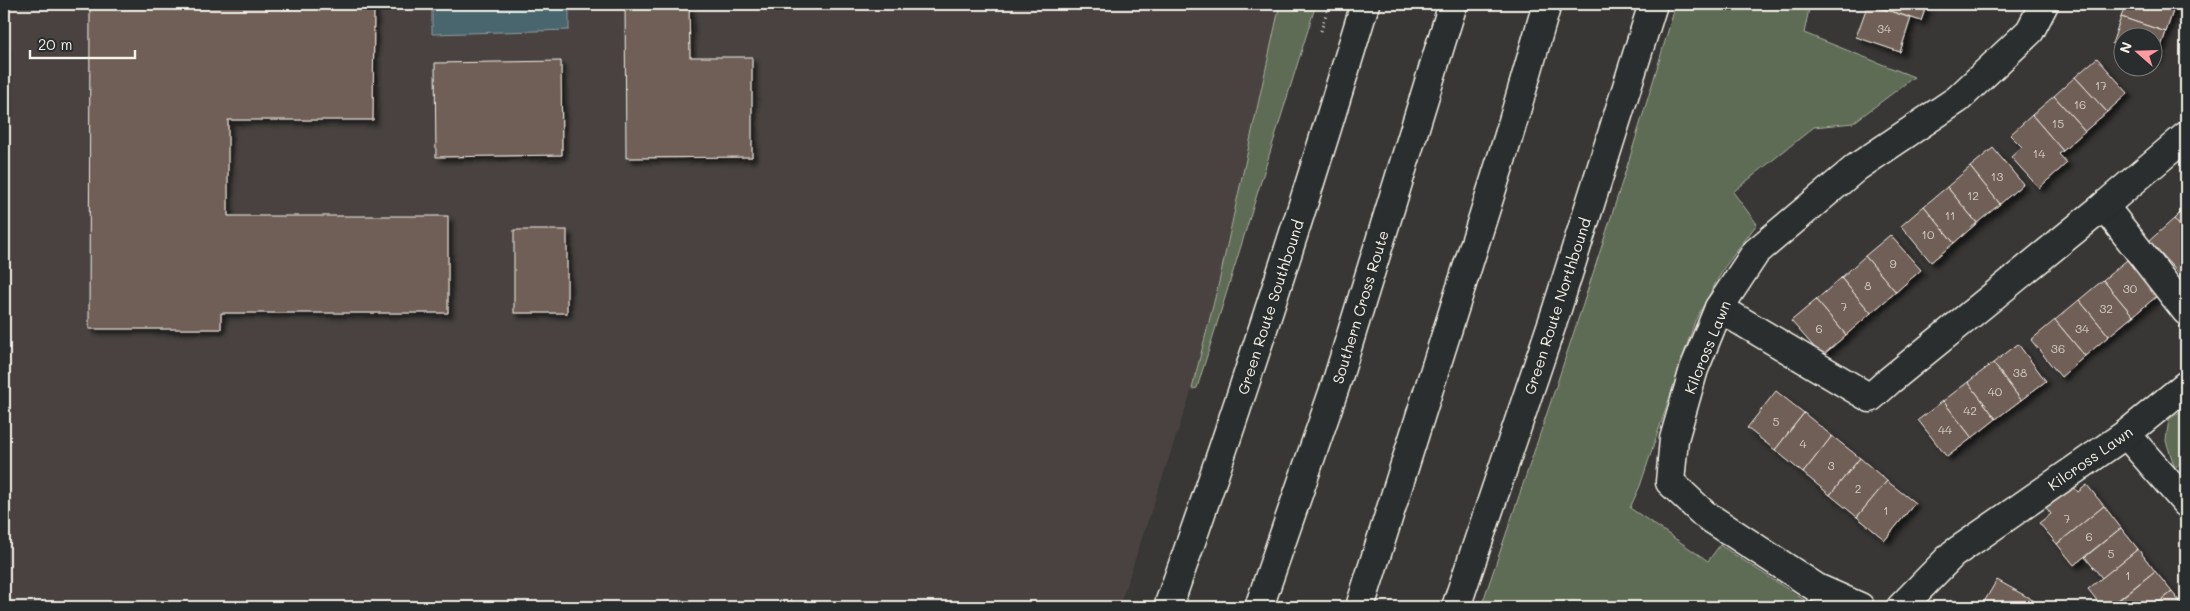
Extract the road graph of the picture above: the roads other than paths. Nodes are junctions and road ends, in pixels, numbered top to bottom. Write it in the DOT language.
graph roads {
  1 [pos="1365,4"];
  2 [pos="1453,4"];
  3 [pos="1547,4"];
  4 [pos="1653,4"];
  5 [pos="2044,4"];
  6 [pos="2186,136"];
  7 [pos="2104,206"];
  8 [pos="1719,308"];
  9 [pos="2186,311"];
  10 [pos="2186,385"];
  11 [pos="2126,434"];
  12 [pos="2186,503"];
  13 [pos="1168,607"];
  14 [pos="1259,607"];
  15 [pos="1360,607"];
  16 [pos="1456,607"];
  17 [pos="1860,607"];
  18 [pos="1901,607"];
  1 -- 13 [label="main road, Green Route Southbound"];
  2 -- 14 [label="main road, Southern Cross Route"];
  3 -- 15 [label="main road"];
  4 -- 16 [label="main road, Green Route Northbound"];
  5 -- 8 [label="main road, Kilcross Lawn"];
  6 -- 7 [label="main road"];
  7 -- 8 [label="main road"];
  7 -- 9 [label="main road"];
  8 -- 17 [label="main road, Kilcross Lawn"];
  10 -- 11 [label="main road, Kilcross Lawn"];
  11 -- 12 [label="main road"];
  11 -- 18 [label="main road, Kilcross Lawn"];
}
